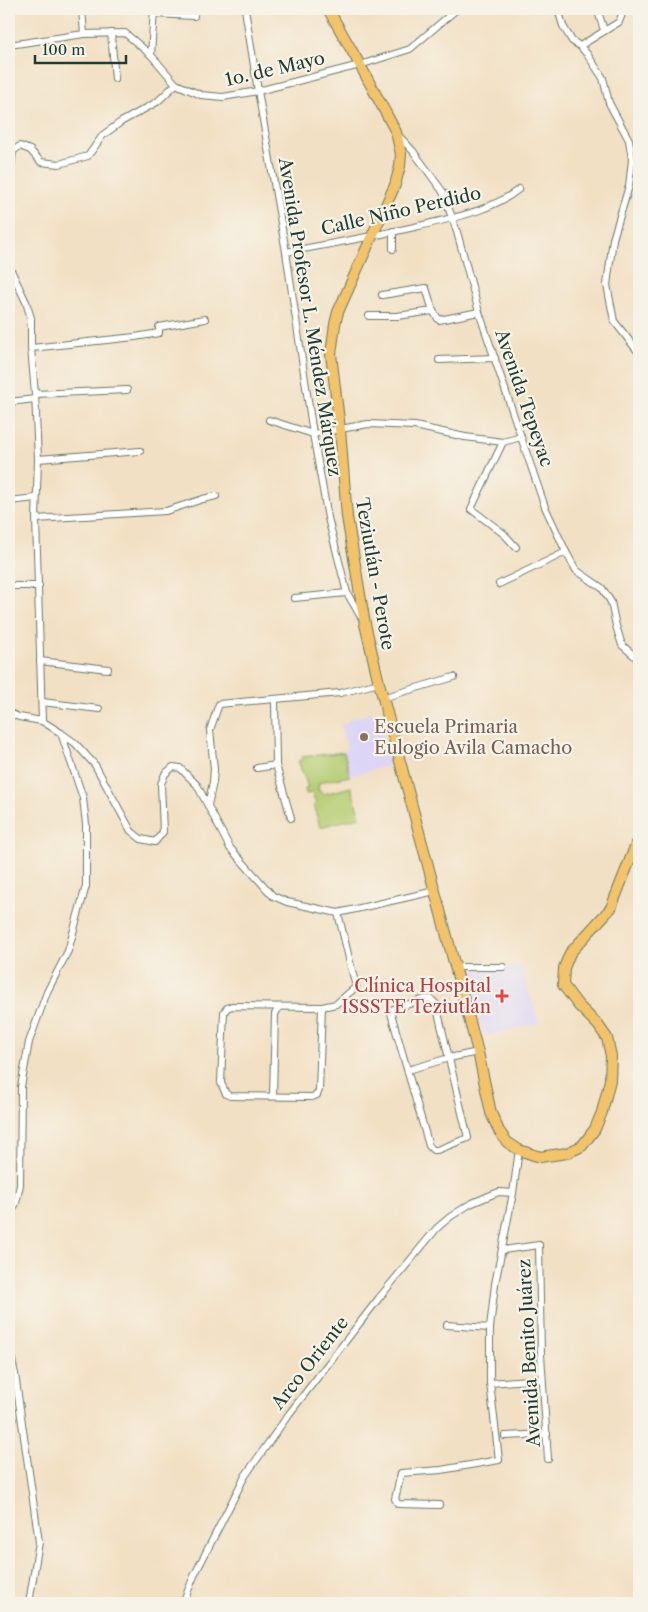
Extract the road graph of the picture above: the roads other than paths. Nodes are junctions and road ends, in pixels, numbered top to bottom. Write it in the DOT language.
graph roads {
  1 [pos="82,9"];
  2 [pos="245,9"];
  3 [pos="328,9"];
  4 [pos="457,9"];
  5 [pos="558,9"];
  6 [pos="597,9"];
  7 [pos="624,9"];
  8 [pos="154,11"];
  9 [pos="194,16"];
  10 [pos="604,30"];
  11 [pos="111,33"];
  12 [pos="84,34"];
  13 [pos="9,45"];
  14 [pos="580,46"];
  15 [pos="151,55"];
  16 [pos="360,64"];
  17 [pos="115,79"];
  18 [pos="176,84"];
  19 [pos="258,91"];
  20 [pos="396,132"];
  21 [pos="9,166"];
  22 [pos="519,189"];
  23 [pos="452,218"];
  24 [pos="393,231"];
  25 [pos="372,236"];
  26 [pos="393,249"];
  27 [pos="286,252"];
  28 [pos="9,266"];
  29 [pos="382,295"];
  30 [pos="433,311"];
  31 [pos="479,312"];
  32 [pos="369,316"];
  33 [pos="205,320"];
  34 [pos="31,348"];
  35 [pos="639,353"];
  36 [pos="495,358"];
  37 [pos="439,360"];
  38 [pos="127,390"];
  39 [pos="35,397"];
  40 [pos="9,402"];
  41 [pos="269,420"];
  42 [pos="340,429"];
  43 [pos="313,434"];
  44 [pos="521,437"];
  45 [pos="503,442"];
  46 [pos="140,451"];
  47 [pos="38,459"];
  48 [pos="216,496"];
  49 [pos="36,498"];
  50 [pos="9,501"];
  51 [pos="36,519"];
  52 [pos="516,547"];
  53 [pos="566,552"];
  54 [pos="500,584"];
  55 [pos="9,586"];
  56 [pos="38,586"];
  57 [pos="347,593"];
  58 [pos="294,598"];
  59 [pos="365,624"];
  60 [pos="639,660"];
  61 [pos="40,661"];
  62 [pos="108,669"];
  63 [pos="454,677"];
  64 [pos="379,683"];
  65 [pos="382,698"];
  66 [pos="275,700"];
  67 [pos="42,702"];
  68 [pos="99,709"];
  69 [pos="9,713"];
  70 [pos="42,721"];
  71 [pos="61,733"];
  72 [pos="276,765"];
  73 [pos="258,768"];
  74 [pos="208,805"];
  75 [pos="291,818"];
  76 [pos="639,840"];
  77 [pos="435,891"];
  78 [pos="338,914"];
  79 [pos="456,967"];
  80 [pos="503,967"];
  81 [pos="279,1007"];
  82 [pos="322,1007"];
  83 [pos="478,1052"];
  84 [pos="449,1058"];
  85 [pos="408,1070"];
  86 [pos="273,1096"];
  87 [pos="518,1150"];
  88 [pos="513,1193"];
  89 [pos="9,1218"];
  90 [pos="503,1250"];
  91 [pos="447,1325"];
  92 [pos="490,1328"];
  93 [pos="9,1347"];
  94 [pos="542,1379"];
  95 [pos="490,1383"];
  96 [pos="547,1434"];
  97 [pos="505,1436"];
  98 [pos="548,1459"];
  99 [pos="439,1505"];
  100 [pos="29,1603"];
  101 [pos="183,1603"];
  1 -- 12 [label="street"];
  2 -- 19 [label="street, Avenida Profesor L. Méndez Márquez"];
  3 -- 16 [label="main road, Teziutlán - Perote"];
  4 -- 16 [label="street, 1o. de Mayo"];
  5 -- 14 [label="street"];
  6 -- 10 [label="street"];
  7 -- 10 [label="street"];
  8 -- 9 [label="street"];
  8 -- 15 [label="street"];
  10 -- 14 [label="street"];
  11 -- 12 [label="street, 1o. de Mayo"];
  11 -- 15 [label="street, 1o. de Mayo"];
  11 -- 17 [label="street"];
  12 -- 13 [label="street, 1o. de Mayo"];
  14 -- 35 [label="street"];
  15 -- 18 [label="street, 1o. de Mayo"];
  16 -- 19 [label="street, 1o. de Mayo"];
  16 -- 20 [label="main road, Teziutlán - Perote"];
  18 -- 19 [label="street, 1o. de Mayo"];
  18 -- 21 [label="street"];
  19 -- 27 [label="street, Avenida Profesor L. Méndez Márquez"];
  20 -- 23 [label="street, Avenida Tepeyac"];
  20 -- 25 [label="main road, Teziutlán - Perote"];
  22 -- 23 [label="street, Calle Niño Perdido"];
  23 -- 24 [label="street, Calle Niño Perdido"];
  23 -- 31 [label="street, Avenida Tepeyac"];
  24 -- 25 [label="street, Calle Niño Perdido"];
  24 -- 26 [label="street"];
  25 -- 27 [label="street, Calle Niño Perdido"];
  25 -- 42 [label="main road, Teziutlán - Perote"];
  27 -- 43 [label="street, Avenida Profesor L. Méndez Márquez"];
  28 -- 34 [label="street"];
  29 -- 30 [label="street"];
  30 -- 31 [label="street"];
  30 -- 32 [label="street"];
  31 -- 36 [label="street, Avenida Tepeyac"];
  33 -- 34 [label="street"];
  34 -- 39 [label="street"];
  36 -- 37 [label="street"];
  36 -- 44 [label="street, Avenida Tepeyac"];
  38 -- 39 [label="street"];
  39 -- 40 [label="street"];
  39 -- 47 [label="street"];
  41 -- 43 [label="street"];
  42 -- 43 [label="street"];
  42 -- 45 [label="street"];
  42 -- 59 [label="main road, Teziutlán - Perote"];
  43 -- 57 [label="street, Avenida Profesor L. Méndez Márquez"];
  44 -- 45 [label="street"];
  44 -- 53 [label="street, Avenida Tepeyac"];
  45 -- 52 [label="street"];
  46 -- 47 [label="street"];
  47 -- 49 [label="street"];
  48 -- 51 [label="street"];
  49 -- 50 [label="street"];
  49 -- 51 [label="street"];
  51 -- 56 [label="street"];
  53 -- 54 [label="street"];
  53 -- 60 [label="street, Avenida Tepeyac"];
  55 -- 56 [label="street"];
  56 -- 61 [label="street"];
  57 -- 58 [label="street"];
  57 -- 59 [label="street, Avenida Profesor L. Méndez Márquez"];
  59 -- 64 [label="main road, Teziutlán - Perote"];
  61 -- 62 [label="street"];
  61 -- 67 [label="street"];
  63 -- 65 [label="street"];
  64 -- 65 [label="main road, Teziutlán - Perote"];
  64 -- 66 [label="street"];
  65 -- 77 [label="main road, Teziutlán - Perote"];
  66 -- 72 [label="street"];
  66 -- 74 [label="street"];
  67 -- 68 [label="street"];
  67 -- 70 [label="street"];
  69 -- 70 [label="street"];
  70 -- 71 [label="street"];
  71 -- 74 [label="street"];
  71 -- 89 [label="street"];
  72 -- 73 [label="street"];
  72 -- 75 [label="street"];
  74 -- 78 [label="street"];
  76 -- 87 [label="main road"];
  77 -- 78 [label="street"];
  77 -- 79 [label="main road, Teziutlán - Perote"];
  78 -- 82 [label="street"];
  79 -- 80 [label="street"];
  79 -- 83 [label="main road, Teziutlán - Perote"];
  81 -- 82 [label="street"];
  81 -- 86 [label="street"];
  81 -- 86 [label="street"];
  82 -- 86 [label="street"];
  83 -- 84 [label="street"];
  83 -- 87 [label="main road, Teziutlán - Perote"];
  84 -- 85 [label="street"];
  84 -- 85 [label="street"];
  84 -- 85 [label="street"];
  87 -- 88 [label="street"];
  88 -- 90 [label="street"];
  88 -- 101 [label="street, Arco Oriente"];
  90 -- 92 [label="street"];
  90 -- 94 [label="street, Avenida Benito Juárez"];
  91 -- 92 [label="street"];
  92 -- 95 [label="street"];
  93 -- 100 [label="street"];
  94 -- 95 [label="street"];
  94 -- 96 [label="street, Avenida Benito Juárez"];
  95 -- 99 [label="street"];
  96 -- 97 [label="street"];
  96 -- 98 [label="street, Avenida Benito Juárez"];
}
